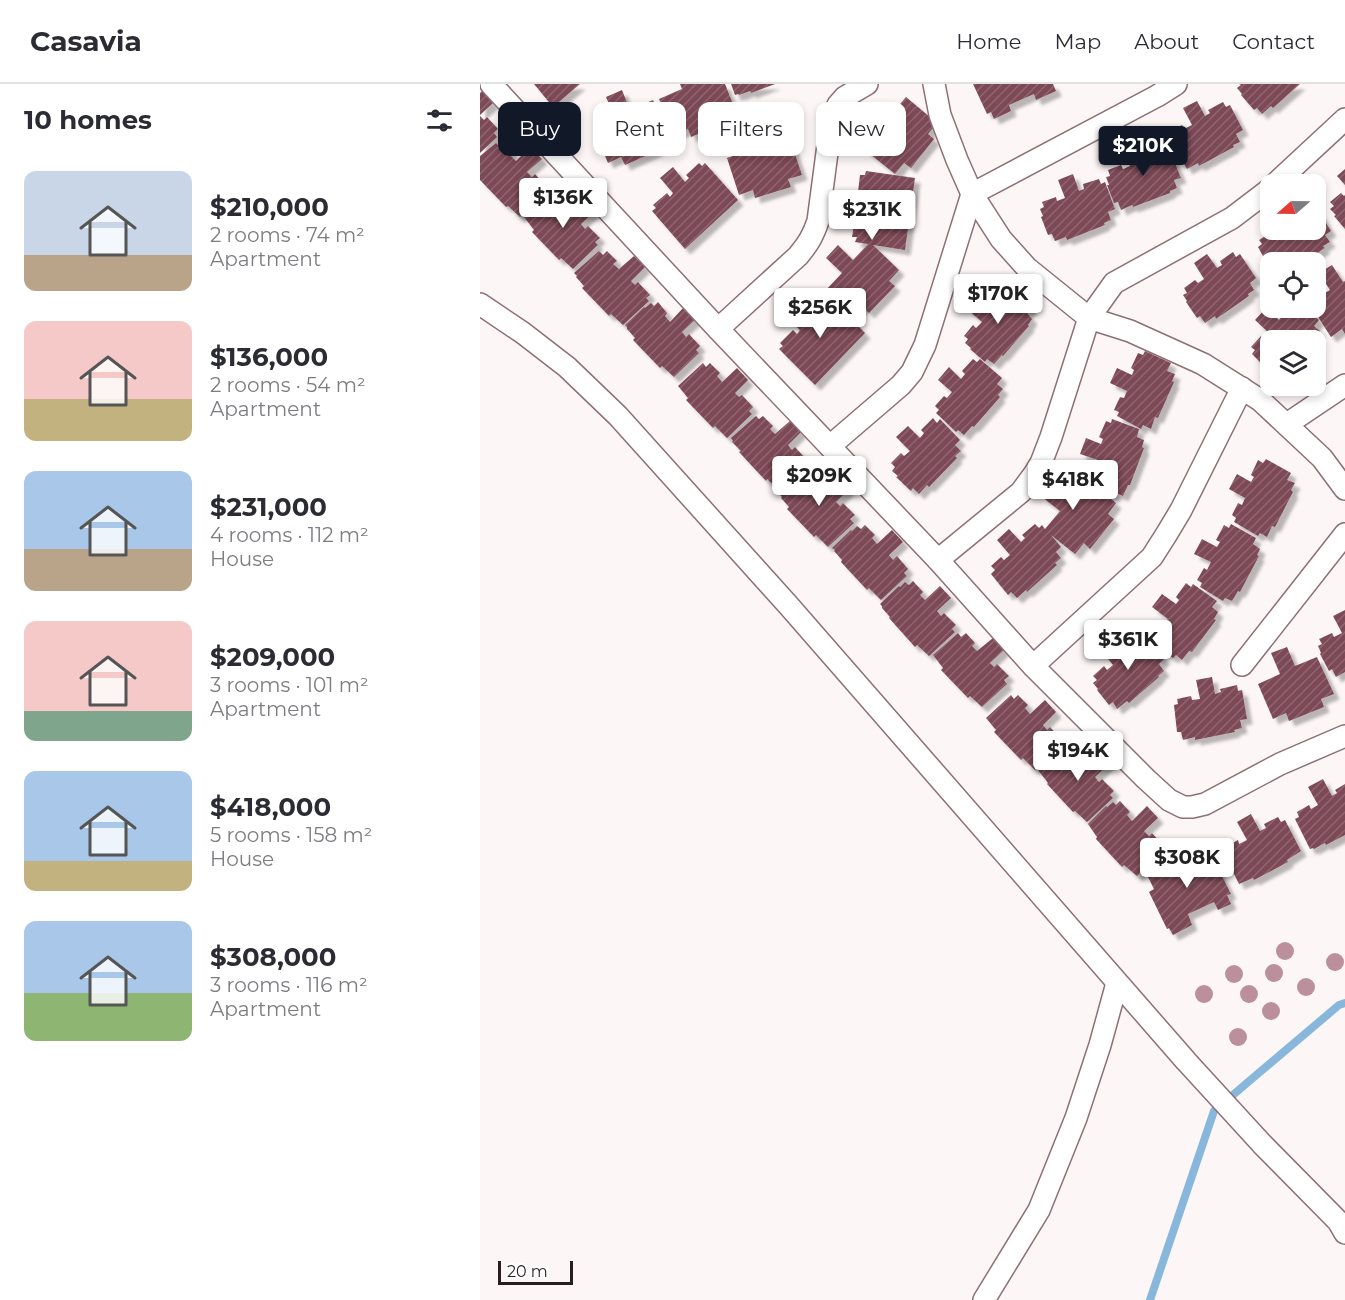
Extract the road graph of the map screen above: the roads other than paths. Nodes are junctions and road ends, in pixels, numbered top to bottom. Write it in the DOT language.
graph roads {
  1 [pos="491,84"];
  2 [pos="867,84"];
  3 [pos="934,84"];
  4 [pos="1176,84"];
  5 [pos="1345,119"];
  6 [pos="1286,174"];
  7 [pos="972,194"];
  8 [pos="1260,197"];
  9 [pos="480,304"];
  10 [pos="1089,318"];
  11 [pos="718,329"];
  12 [pos="1345,385"];
  13 [pos="1242,388"];
  14 [pos="1287,424"];
  15 [pos="830,446"];
  16 [pos="1345,489"];
  17 [pos="1345,534"];
  18 [pos="938,560"];
  19 [pos="1242,665"];
  20 [pos="1033,666"];
  21 [pos="1345,736"];
  22 [pos="1117,983"];
  23 [pos="1341,1227"];
  24 [pos="984,1300"];
  1 -- 11 [label="street"];
  2 -- 11 [label="street"];
  3 -- 7 [label="street"];
  4 -- 7 [label="street"];
  5 -- 6 [label="street"];
  7 -- 10 [label="street"];
  7 -- 15 [label="street"];
  8 -- 10 [label="street"];
  9 -- 22 [label="street"];
  10 -- 13 [label="street"];
  10 -- 18 [label="street"];
  11 -- 15 [label="street"];
  12 -- 14 [label="street"];
  13 -- 14 [label="street"];
  13 -- 20 [label="street"];
  14 -- 16 [label="street"];
  15 -- 18 [label="street"];
  17 -- 19 [label="street"];
  18 -- 20 [label="street"];
  20 -- 21 [label="street"];
  22 -- 23 [label="street"];
  22 -- 24 [label="street"];
}
